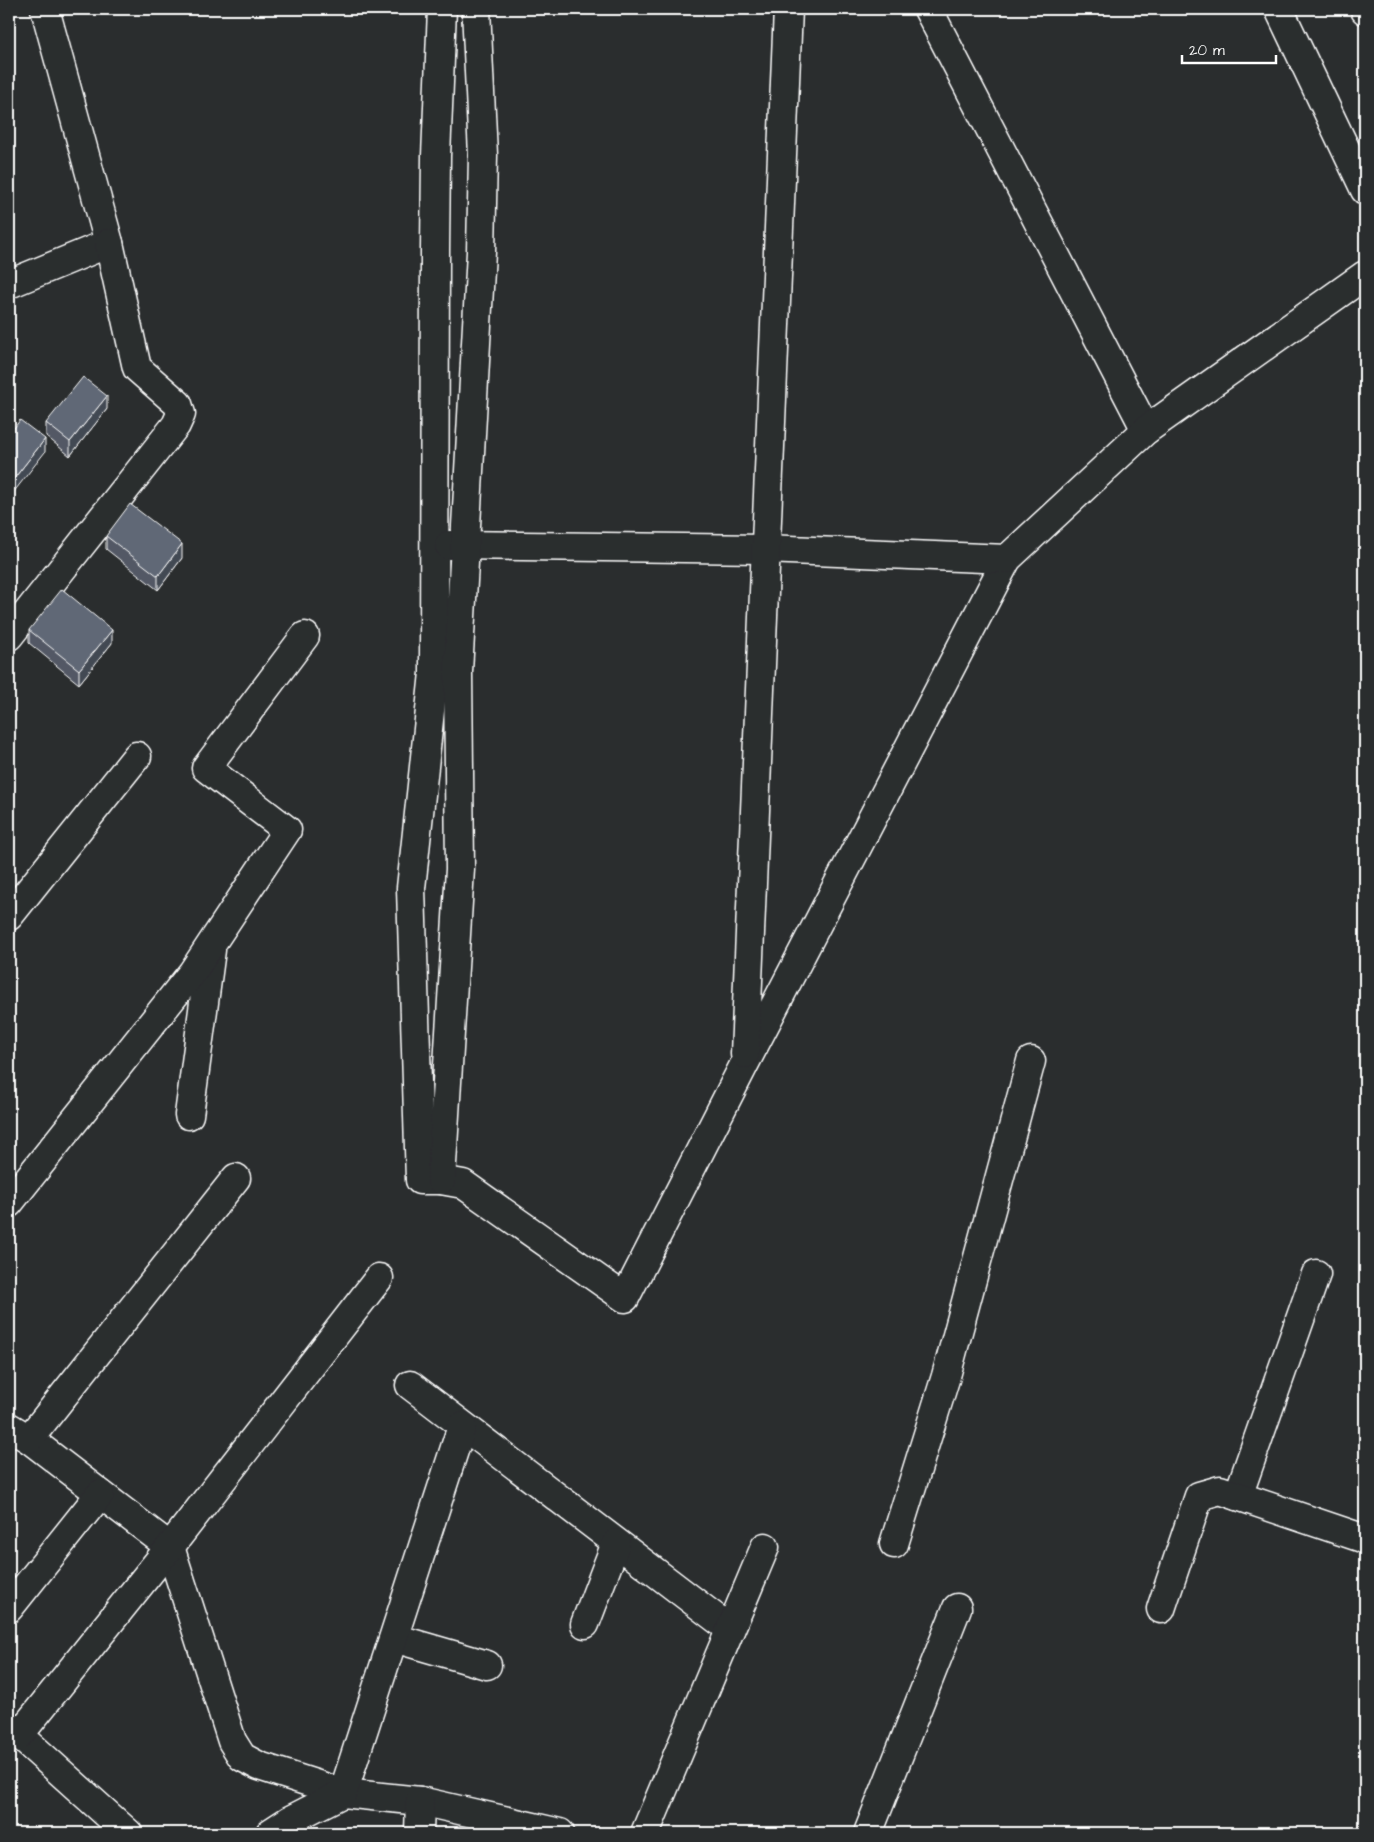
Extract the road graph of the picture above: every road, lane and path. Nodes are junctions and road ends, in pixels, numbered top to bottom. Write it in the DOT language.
graph roads {
  1 [pos="45,9"];
  2 [pos="442,9"];
  3 [pos="476,9"];
  4 [pos="788,9"];
  5 [pos="928,9"];
  6 [pos="1279,9"];
  7 [pos="1365,190"];
  8 [pos="109,243"];
  9 [pos="1365,274"];
  10 [pos="9,284"];
  11 [pos="1146,430"];
  12 [pos="466,545"];
  13 [pos="435,546"];
  14 [pos="765,549"];
  15 [pos="1007,559"];
  16 [pos="9,636"];
  17 [pos="305,636"];
  18 [pos="137,756"];
  19 [pos="9,916"];
  20 [pos="211,944"];
  21 [pos="1031,1061"];
  22 [pos="744,1063"];
  23 [pos="189,1115"];
  24 [pos="236,1178"];
  25 [pos="431,1180"];
  26 [pos="9,1203"];
  27 [pos="1316,1274"];
  28 [pos="379,1278"];
  29 [pos="410,1385"];
  30 [pos="462,1426"];
  31 [pos="19,1433"];
  32 [pos="100,1494"];
  33 [pos="1238,1496"];
  34 [pos="1365,1539"];
  35 [pos="616,1543"];
  36 [pos="894,1544"];
  37 [pos="765,1547"];
  38 [pos="170,1548"];
  39 [pos="9,1608"];
  40 [pos="957,1608"];
  41 [pos="1161,1609"];
  42 [pos="585,1624"];
  43 [pos="730,1629"];
  44 [pos="394,1638"];
  45 [pos="487,1666"];
  46 [pos="14,1730"];
  47 [pos="343,1793"];
  48 [pos="420,1801"];
  49 [pos="128,1833"];
  50 [pos="270,1833"];
  51 [pos="419,1833"];
  52 [pos="560,1833"];
  53 [pos="645,1833"];
  54 [pos="868,1833"];
  1 -- 8 [label="street"];
  2 -- 13 [label="street"];
  3 -- 12 [label="street"];
  4 -- 14 [label="street"];
  5 -- 11 [label="street"];
  6 -- 7 [label="street"];
  8 -- 10 [label="street"];
  8 -- 16 [label="street"];
  9 -- 11 [label="street"];
  11 -- 15 [label="street"];
  12 -- 13 [label="street"];
  12 -- 14 [label="street"];
  12 -- 25 [label="street"];
  13 -- 25 [label="street"];
  14 -- 15 [label="street"];
  14 -- 22 [label="street"];
  15 -- 22 [label="street"];
  17 -- 20 [label="street"];
  18 -- 19 [label="street"];
  20 -- 23 [label="street"];
  20 -- 26 [label="street"];
  21 -- 36 [label="street"];
  22 -- 25 [label="street"];
  24 -- 31 [label="street"];
  27 -- 33 [label="street"];
  28 -- 38 [label="street"];
  29 -- 30 [label="street"];
  30 -- 35 [label="street"];
  30 -- 44 [label="street"];
  31 -- 32 [label="street"];
  32 -- 38 [label="street"];
  32 -- 39 [label="street"];
  33 -- 34 [label="street"];
  33 -- 41 [label="street"];
  35 -- 42 [label="street"];
  35 -- 43 [label="street"];
  37 -- 43 [label="street"];
  38 -- 46 [label="street"];
  38 -- 47 [label="street"];
  40 -- 54 [label="street"];
  43 -- 53 [label="street"];
  44 -- 45 [label="street"];
  44 -- 47 [label="street"];
  46 -- 49 [label="street"];
  47 -- 48 [label="street"];
  47 -- 50 [label="street"];
  48 -- 51 [label="street"];
  48 -- 52 [label="street"];
}
